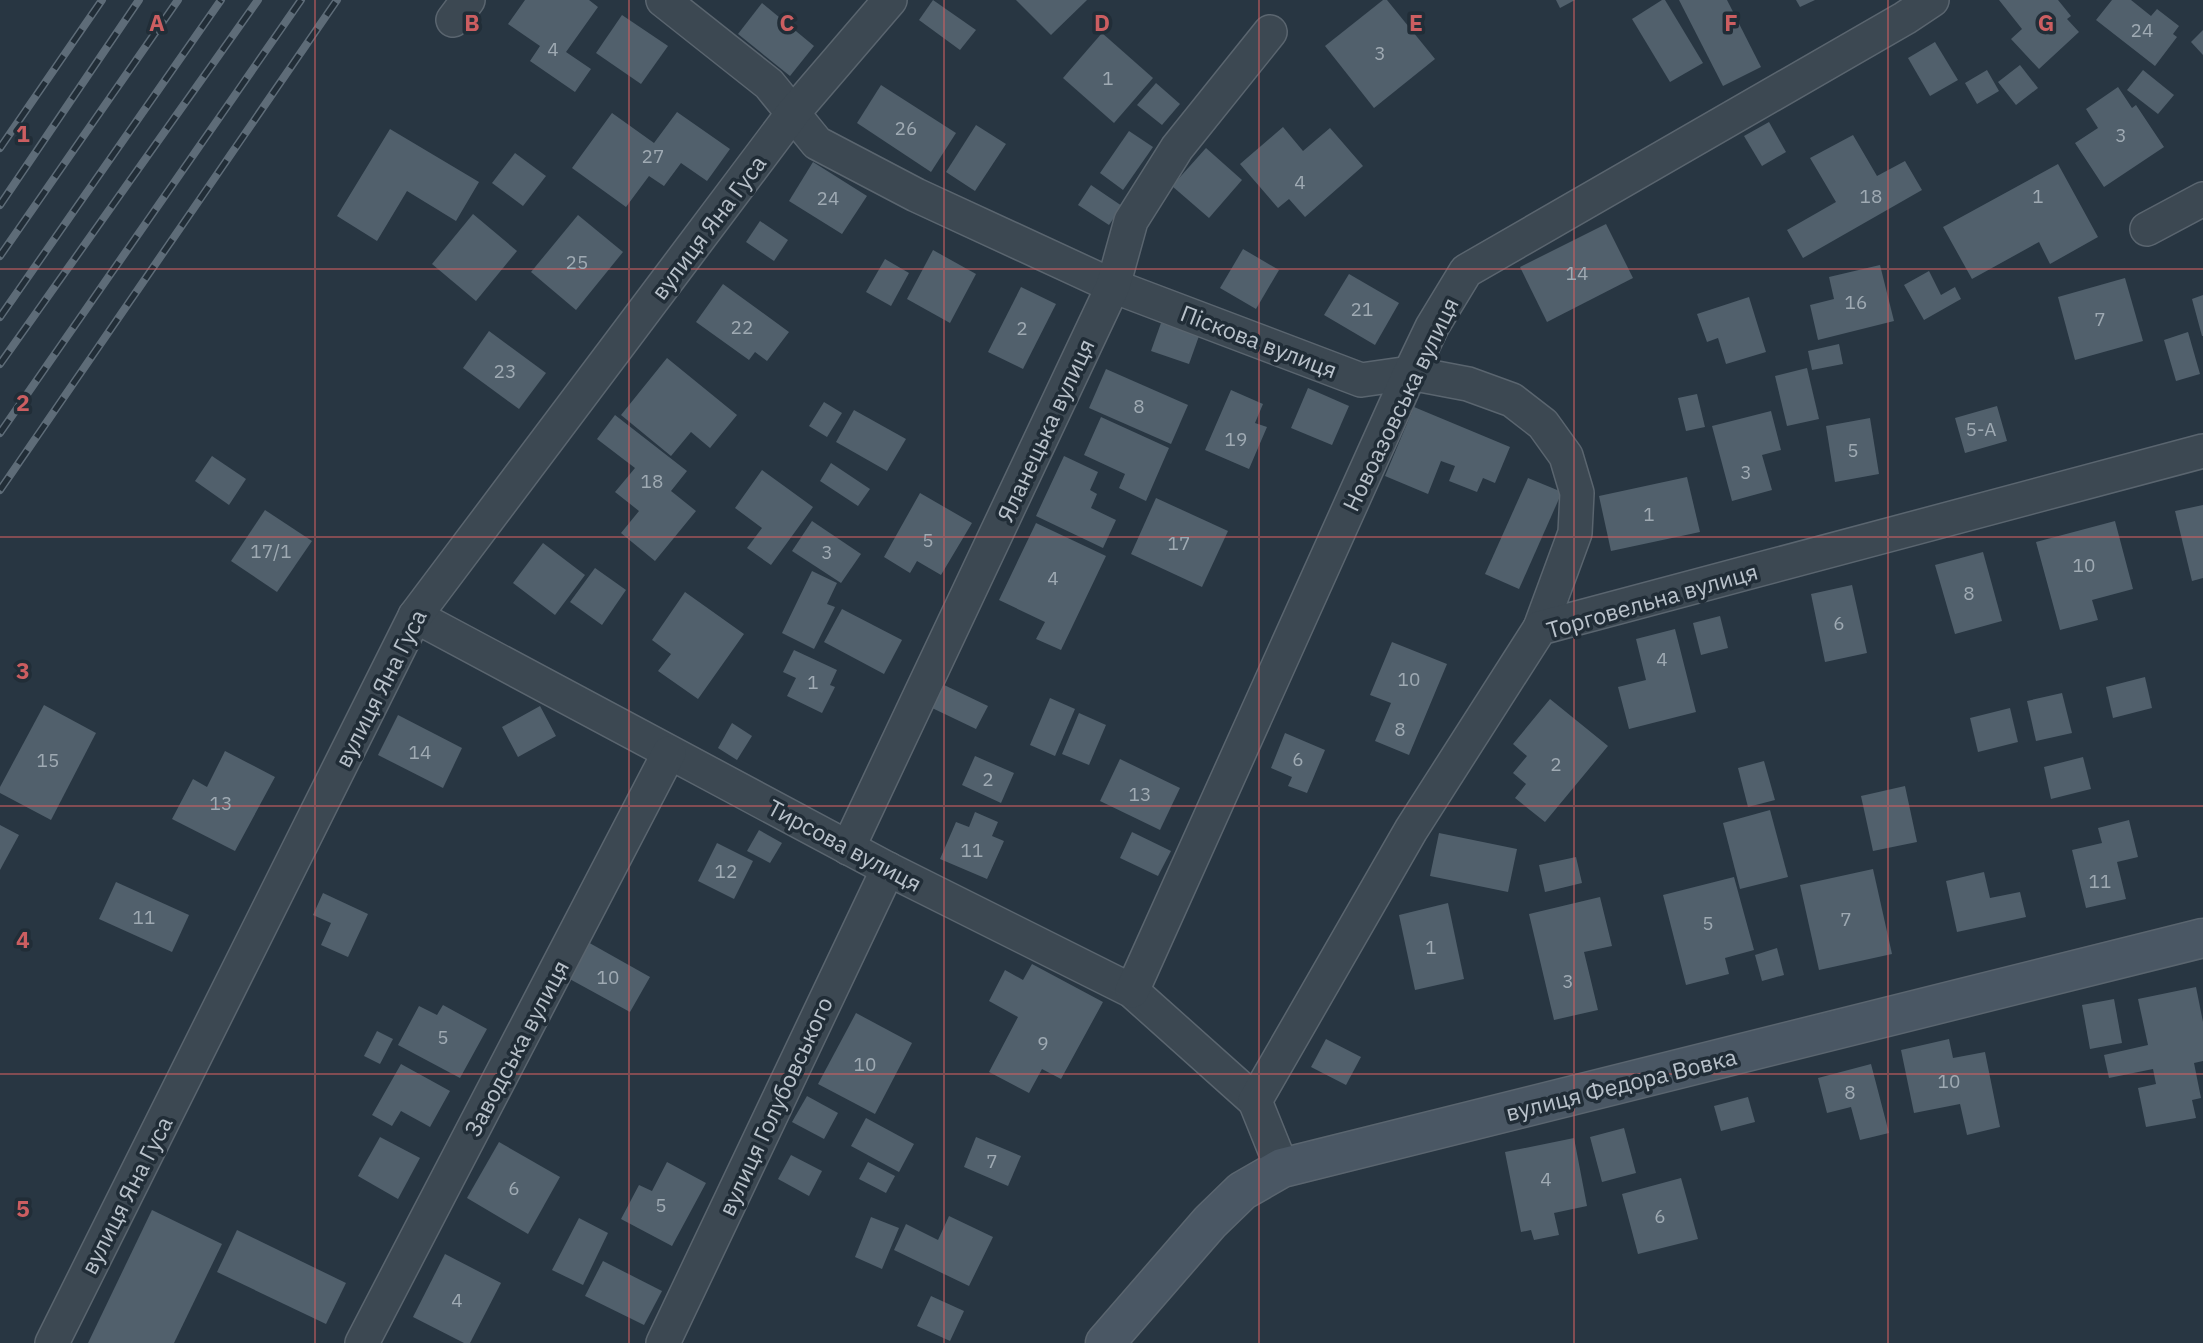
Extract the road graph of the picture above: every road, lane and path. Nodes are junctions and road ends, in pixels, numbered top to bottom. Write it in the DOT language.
graph roads {
  1 [pos="663,0"];
  2 [pos="891,0"];
  3 [pos="1932,0"];
  4 [pos="1270,32"];
  5 [pos="793,113"];
  6 [pos="2203,199"];
  7 [pos="2147,229"];
  8 [pos="1113,286"];
  9 [pos="1410,373"];
  10 [pos="2203,451"];
  11 [pos="415,616"];
  12 [pos="1540,628"];
  13 [pos="669,753"];
  14 [pos="848,848"];
  15 [pos="888,869"];
  16 [pos="2203,938"];
  17 [pos="1132,991"];
  18 [pos="1255,1101"];
  19 [pos="1282,1168"];
  20 [pos="52,1343"];
  21 [pos="362,1343"];
  22 [pos="663,1343"];
  23 [pos="1105,1343"];
  1 -- 5 [label="street, Піскова вулиця"];
  2 -- 5 [label="street, вулиця Яна Гуса"];
  3 -- 9 [label="street, Новоазовська вулиця"];
  4 -- 8 [label="street, Яланецька вулиця"];
  5 -- 8 [label="street, Піскова вулиця"];
  5 -- 11 [label="street, вулиця Яна Гуса"];
  6 -- 7 [label="street"];
  8 -- 9 [label="street, Піскова вулиця"];
  8 -- 14 [label="street, Яланецька вулиця"];
  9 -- 12 [label="street, Піскова вулиця"];
  9 -- 17 [label="street, Новоазовська вулиця"];
  10 -- 12 [label="street, Торговельна вулиця"];
  11 -- 13 [label="street, Тирсова вулиця"];
  11 -- 20 [label="street, вулиця Яна Гуса"];
  12 -- 18 [label="street, Торговельна вулиця"];
  13 -- 14 [label="street, Тирсова вулиця"];
  13 -- 21 [label="street, Заводська вулиця"];
  14 -- 15 [label="street, Тирсова вулиця"];
  15 -- 17 [label="street, Тирсова вулиця"];
  15 -- 22 [label="street, вулиця Голубовського"];
  16 -- 19 [label="street, вулиця Федора Вовка"];
  17 -- 18 [label="street, Тирсова вулиця"];
  18 -- 19 [label="street"];
  19 -- 23 [label="street, вулиця Федора Вовка"];
}
